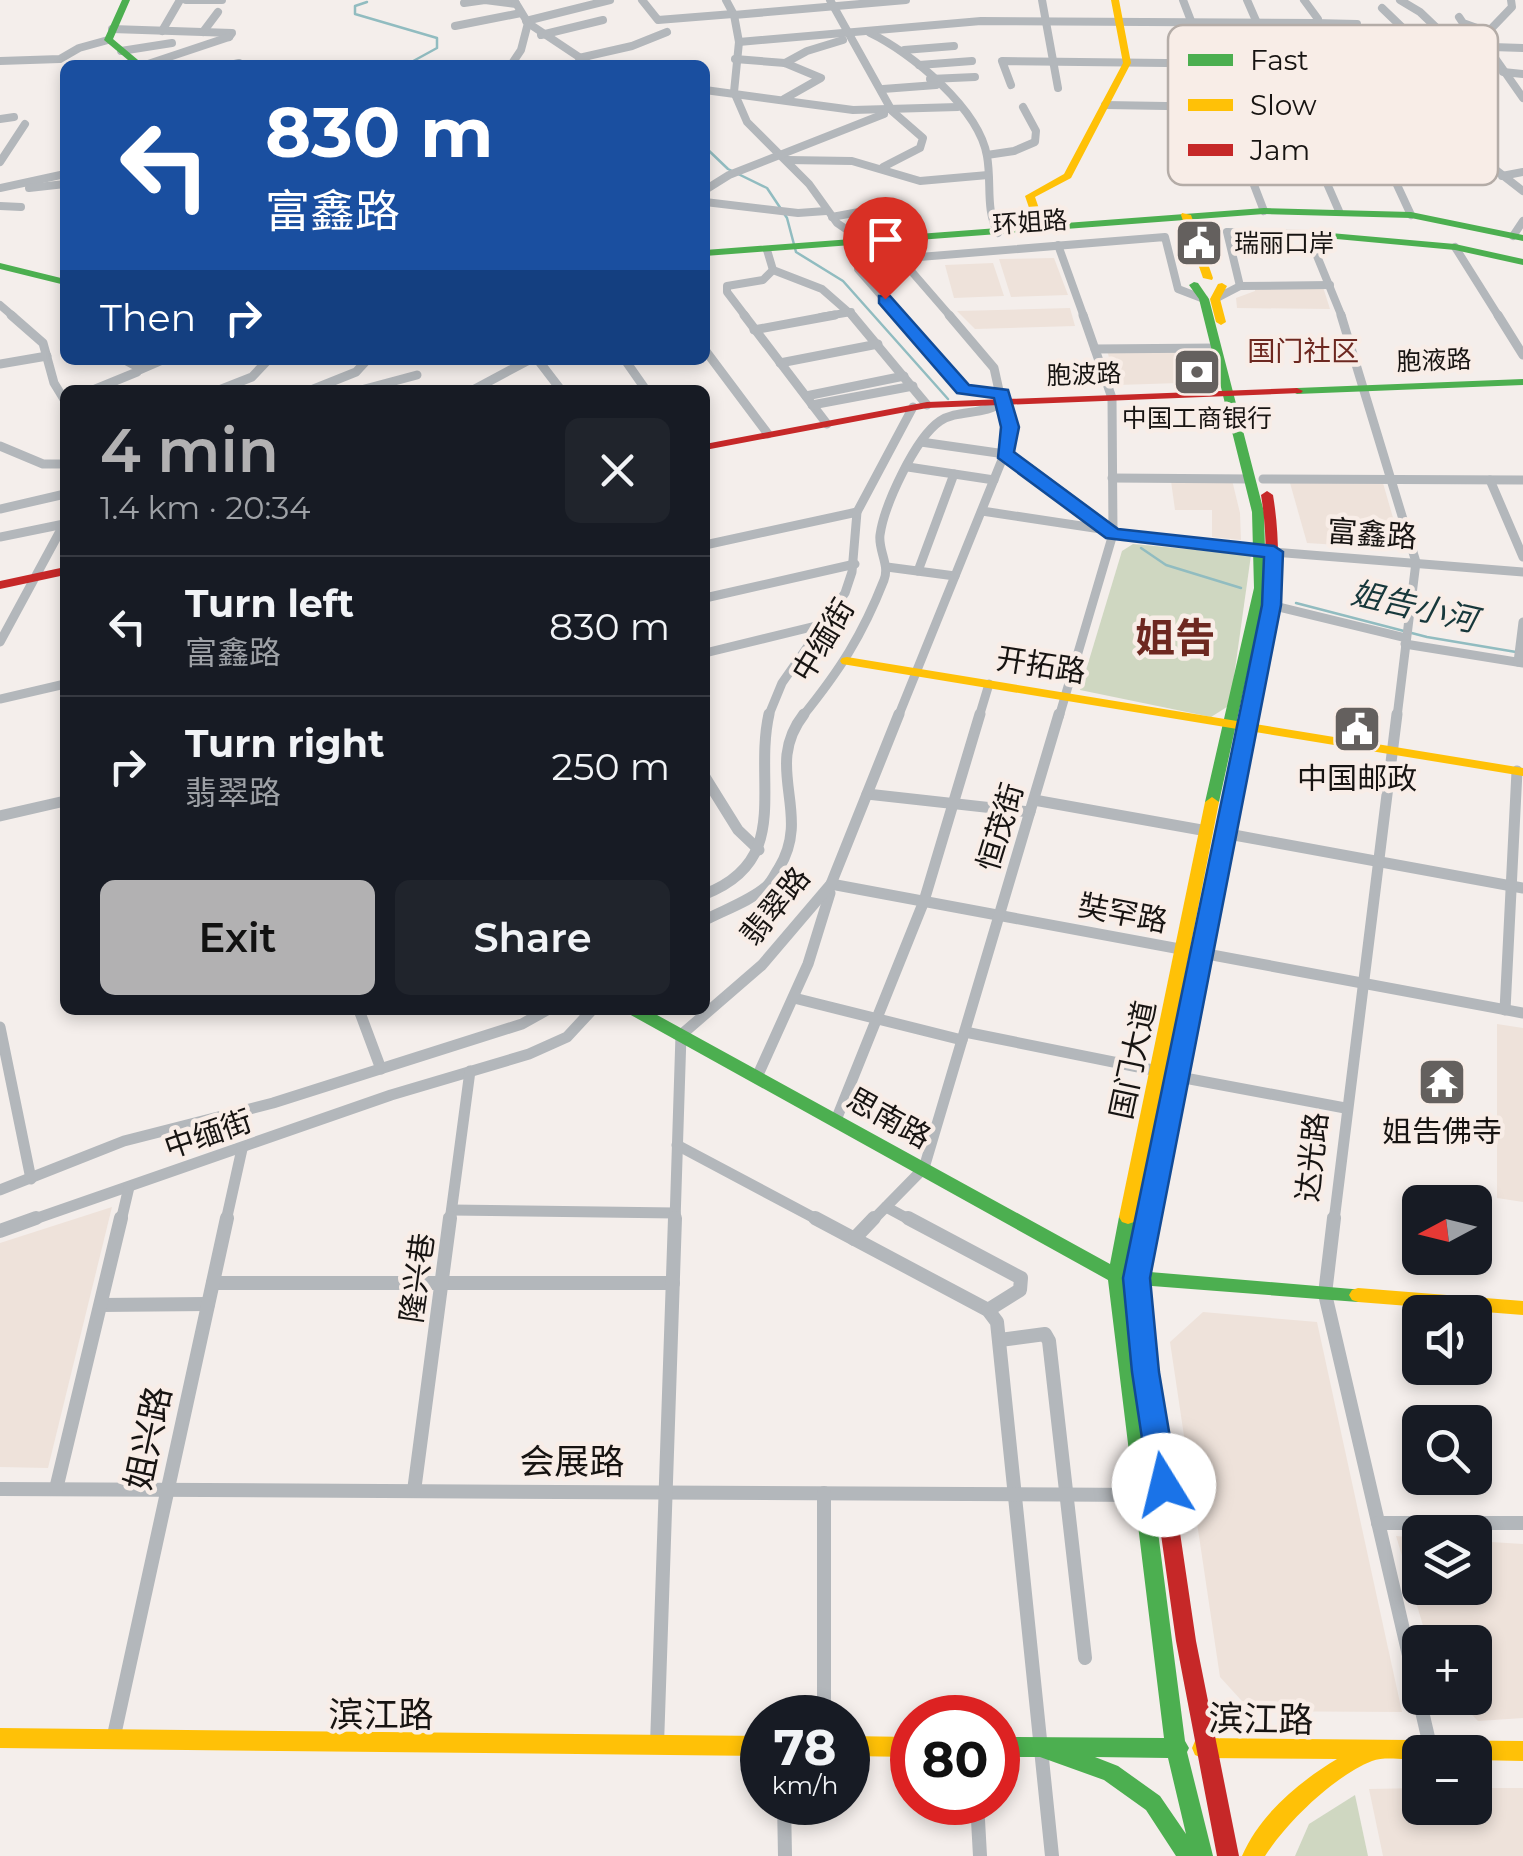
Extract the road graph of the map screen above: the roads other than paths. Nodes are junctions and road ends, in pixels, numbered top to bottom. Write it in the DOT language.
graph roads {
  1 [pos="126,0"];
  2 [pos="186,0"];
  3 [pos="222,0"];
  4 [pos="610,0"];
  5 [pos="642,0"];
  6 [pos="726,0"];
  7 [pos="906,0"];
  8 [pos="1042,0"];
  9 [pos="1116,0"];
  10 [pos="1183,0"];
  11 [pos="1246,0"];
  12 [pos="1304,0"];
  13 [pos="1400,0"];
  14 [pos="515,2"];
  15 [pos="1512,3"];
  16 [pos="464,4"];
  17 [pos="832,4"];
  18 [pos="1523,4"];
  19 [pos="1382,8"];
  20 [pos="218,12"];
  21 [pos="734,14"];
  22 [pos="1459,18"];
  23 [pos="525,19"];
  24 [pos="603,20"];
  25 [pos="1047,20"];
  26 [pos="1120,21"];
  27 [pos="1192,22"];
  28 [pos="1315,23"];
  29 [pos="1258,24"];
  30 [pos="1358,24"];
  31 [pos="1193,25"];
  32 [pos="1399,25"];
  33 [pos="1431,25"];
  34 [pos="1465,25"];
  35 [pos="1494,25"];
  36 [pos="454,26"];
  37 [pos="162,30"];
  38 [pos="204,32"];
  39 [pos="667,32"];
  40 [pos="866,32"];
  41 [pos="541,35"];
  42 [pos="851,36"];
  43 [pos="114,40"];
  44 [pos="739,42"];
  45 [pos="172,43"];
  46 [pos="954,46"];
  47 [pos="904,50"];
  48 [pos="578,58"];
  49 [pos="736,59"];
  50 [pos="137,60"];
  51 [pos="158,60"];
  52 [pos="514,60"];
  53 [pos="582,60"];
  54 [pos="0,61"];
  55 [pos="972,61"];
  56 [pos="1054,61"];
  57 [pos="1127,63"];
  58 [pos="1168,63"];
  59 [pos="1498,63"];
  60 [pos="786,64"];
  61 [pos="918,65"];
  62 [pos="1503,72"];
  63 [pos="1523,74"];
  64 [pos="975,76"];
  65 [pos="933,82"];
  66 [pos="1010,86"];
  67 [pos="1058,88"];
  68 [pos="882,89"];
  69 [pos="710,91"];
  70 [pos="737,97"];
  71 [pos="1523,98"];
  72 [pos="784,99"];
  73 [pos="1104,105"];
  74 [pos="958,107"];
  75 [pos="1024,107"];
  76 [pos="1168,107"];
  77 [pos="892,111"];
  78 [pos="0,118"];
  79 [pos="14,118"];
  80 [pos="25,124"];
  81 [pos="3,148"];
  82 [pos="987,154"];
  83 [pos="784,158"];
  84 [pos="0,162"];
  85 [pos="883,168"];
  86 [pos="1523,172"];
  87 [pos="1498,173"];
  88 [pos="60,175"];
  89 [pos="988,175"];
  90 [pos="1502,176"];
  91 [pos="60,184"];
  92 [pos="1254,185"];
  93 [pos="1327,185"];
  94 [pos="1397,185"];
  95 [pos="710,187"];
  96 [pos="0,190"];
  97 [pos="1523,190"];
  98 [pos="710,203"];
  99 [pos="0,206"];
  100 [pos="21,207"];
  101 [pos="876,210"];
  102 [pos="1264,211"];
  103 [pos="1339,211"];
  104 [pos="829,214"];
  105 [pos="1411,215"];
  106 [pos="1523,220"];
  107 [pos="1190,222"];
  108 [pos="1041,229"];
  109 [pos="998,233"];
  110 [pos="1308,234"];
  111 [pos="1518,237"];
  112 [pos="868,244"];
  113 [pos="1058,245"];
  114 [pos="1455,247"];
  115 [pos="767,250"];
  116 [pos="710,253"];
  117 [pos="899,257"];
  118 [pos="1523,262"];
  119 [pos="0,269"];
  120 [pos="773,270"];
  121 [pos="60,284"];
  122 [pos="1240,286"];
  123 [pos="1330,286"];
  124 [pos="1209,289"];
  125 [pos="0,305"];
  126 [pos="850,312"];
  127 [pos="754,330"];
  128 [pos="878,344"];
  129 [pos="1216,348"];
  130 [pos="1095,349"];
  131 [pos="1523,355"];
  132 [pos="47,356"];
  133 [pos="710,357"];
  134 [pos="780,362"];
  135 [pos="0,364"];
  136 [pos="132,365"];
  137 [pos="150,365"];
  138 [pos="262,365"];
  139 [pos="361,365"];
  140 [pos="520,365"];
  141 [pos="542,365"];
  142 [pos="139,370"];
  143 [pos="417,375"];
  144 [pos="904,376"];
  145 [pos="343,379"];
  146 [pos="242,382"];
  147 [pos="1523,382"];
  148 [pos="104,385"];
  149 [pos="233,385"];
  150 [pos="248,385"];
  151 [pos="326,385"];
  152 [pos="336,385"];
  153 [pos="380,385"];
  154 [pos="484,385"];
  155 [pos="557,385"];
  156 [pos="912,386"];
  157 [pos="1364,388"];
  158 [pos="60,392"];
  159 [pos="1233,393"];
  160 [pos="806,396"];
  161 [pos="1003,397"];
  162 [pos="1112,398"];
  163 [pos="927,405"];
  164 [pos="820,415"];
  165 [pos="766,431"];
  166 [pos="710,437"];
  167 [pos="921,442"];
  168 [pos="0,446"];
  169 [pos="710,446"];
  170 [pos="1005,454"];
  171 [pos="60,464"];
  172 [pos="908,467"];
  173 [pos="954,474"];
  174 [pos="1112,478"];
  175 [pos="1256,479"];
  176 [pos="1391,479"];
  177 [pos="994,480"];
  178 [pos="1490,480"];
  179 [pos="1523,480"];
  180 [pos="60,495"];
  181 [pos="0,509"];
  182 [pos="982,511"];
  183 [pos="857,512"];
  184 [pos="60,524"];
  185 [pos="1110,532"];
  186 [pos="60,533"];
  187 [pos="0,537"];
  188 [pos="710,544"];
  189 [pos="1267,552"];
  190 [pos="1523,557"];
  191 [pos="1416,562"];
  192 [pos="855,564"];
  193 [pos="886,567"];
  194 [pos="918,571"];
  195 [pos="1523,572"];
  196 [pos="60,573"];
  197 [pos="955,576"];
  198 [pos="60,580"];
  199 [pos="34,582"];
  200 [pos="0,585"];
  201 [pos="0,593"];
  202 [pos="710,597"];
  203 [pos="1271,605"];
  204 [pos="1523,622"];
  205 [pos="824,624"];
  206 [pos="1406,637"];
  207 [pos="0,642"];
  208 [pos="710,652"];
  209 [pos="1520,658"];
  210 [pos="846,661"];
  211 [pos="916,672"];
  212 [pos="990,684"];
  213 [pos="60,685"];
  214 [pos="1064,697"];
  215 [pos="0,699"];
  216 [pos="1228,724"];
  217 [pos="1245,727"];
  218 [pos="1392,751"];
  219 [pos="1520,772"];
  220 [pos="710,784"];
  221 [pos="867,794"];
  222 [pos="60,802"];
  223 [pos="952,806"];
  224 [pos="1032,806"];
  225 [pos="0,816"];
  226 [pos="1215,832"];
  227 [pos="759,850"];
  228 [pos="1377,862"];
  229 [pos="832,884"];
  230 [pos="1517,887"];
  231 [pos="710,891"];
  232 [pos="924,901"];
  233 [pos="1000,915"];
  234 [pos="710,917"];
  235 [pos="1192,951"];
  236 [pos="1361,983"];
  237 [pos="794,998"];
  238 [pos="1506,1010"];
  239 [pos="710,1011"];
  240 [pos="1523,1014"];
  241 [pos="360,1015"];
  242 [pos="538,1015"];
  243 [pos="587,1015"];
  244 [pos="645,1015"];
  245 [pos="705,1015"];
  246 [pos="876,1019"];
  247 [pos="0,1027"];
  248 [pos="681,1035"];
  249 [pos="964,1036"];
  250 [pos="381,1069"];
  251 [pos="1158,1070"];
  252 [pos="470,1072"];
  253 [pos="1174,1076"];
  254 [pos="758,1077"];
  255 [pos="1345,1108"];
  256 [pos="836,1120"];
  257 [pos="678,1146"];
  258 [pos="242,1149"];
  259 [pos="924,1168"];
  260 [pos="32,1180"];
  261 [pos="129,1187"];
  262 [pos="0,1190"];
  263 [pos="886,1207"];
  264 [pos="452,1210"];
  265 [pos="675,1213"];
  266 [pos="0,1231"];
  267 [pos="854,1239"];
  268 [pos="1116,1276"];
  269 [pos="1136,1278"];
  270 [pos="442,1283"];
  271 [pos="673,1283"];
  272 [pos="213,1284"];
  273 [pos="1325,1294"];
  274 [pos="208,1304"];
  275 [pos="101,1305"];
  276 [pos="1523,1308"];
  277 [pos="988,1310"];
  278 [pos="1000,1340"];
  279 [pos="0,1489"];
  280 [pos="56,1489"];
  281 [pos="168,1490"];
  282 [pos="414,1491"];
  283 [pos="666,1492"];
  284 [pos="824,1493"];
  285 [pos="1016,1494"];
  286 [pos="1066,1494"];
  287 [pos="1143,1495"];
  288 [pos="1378,1523"];
  289 [pos="1523,1523"];
  290 [pos="1085,1658"];
  291 [pos="824,1695"];
  292 [pos="1427,1735"];
  293 [pos="0,1738"];
  294 [pos="113,1740"];
  295 [pos="657,1744"];
  296 [pos="740,1746"];
  297 [pos="1020,1748"];
  298 [pos="1042,1748"];
  299 [pos="1176,1748"];
  300 [pos="1204,1748"];
  301 [pos="1372,1750"];
  302 [pos="1402,1750"];
  303 [pos="1492,1751"];
  304 [pos="1523,1751"];
  305 [pos="784,1825"];
  306 [pos="978,1825"];
  307 [pos="784,1856"];
  308 [pos="980,1856"];
  309 [pos="1052,1856"];
  310 [pos="1188,1856"];
  311 [pos="1202,1856"];
  312 [pos="1228,1856"];
  313 [pos="1254,1856"];
  1 -- 43 [label="main road"];
  2 -- 3 [label="street"];
  2 -- 37 [label="street"];
  4 -- 23 [label="street"];
  5 -- 21 [label="street"];
  6 -- 21 [label="street"];
  7 -- 17 [label="street"];
  8 -- 25 [label="street"];
  9 -- 26 [label="main road"];
  10 -- 27 [label="street"];
  11 -- 29 [label="street"];
  12 -- 28 [label="street"];
  13 -- 33 [label="street"];
  14 -- 16 [label="street"];
  14 -- 23 [label="street"];
  15 -- 18 [label="street"];
  15 -- 35 [label="street"];
  17 -- 21 [label="street"];
  17 -- 42 [label="street"];
  19 -- 32 [label="street"];
  20 -- 38 [label="street"];
  21 -- 44 [label="street"];
  22 -- 34 [label="street"];
  23 -- 36 [label="street"];
  23 -- 41 [label="street"];
  23 -- 52 [label="street"];
  24 -- 41 [label="street"];
  25 -- 26 [label="street"];
  25 -- 40 [label="street"];
  25 -- 56 [label="street"];
  26 -- 27 [label="street"];
  26 -- 57 [label="main road"];
  27 -- 29 [label="street"];
  27 -- 31 [label="street"];
  28 -- 29 [label="street"];
  28 -- 30 [label="street"];
  37 -- 38 [label="street"];
  37 -- 43 [label="street"];
  38 -- 51 [label="street"];
  39 -- 48 [label="street"];
  40 -- 42 [label="street"];
  40 -- 47 [label="street"];
  41 -- 48 [label="street"];
  42 -- 44 [label="street"];
  42 -- 60 [label="street"];
  42 -- 68 [label="street"];
  43 -- 45 [label="street"];
  43 -- 50 [label="main road"];
  43 -- 54 [label="street"];
  44 -- 49 [label="street"];
  46 -- 47 [label="street"];
  47 -- 61 [label="street"];
  48 -- 53 [label="street"];
  49 -- 60 [label="street"];
  49 -- 70 [label="street"];
  55 -- 61 [label="street"];
  56 -- 57 [label="street"];
  56 -- 66 [label="street"];
  56 -- 67 [label="street"];
  57 -- 58 [label="street"];
  57 -- 73 [label="main road"];
  59 -- 62 [label="street"];
  60 -- 72 [label="street"];
  61 -- 65 [label="street"];
  62 -- 63 [label="street"];
  62 -- 71 [label="street"];
  64 -- 65 [label="street"];
  65 -- 68 [label="street"];
  65 -- 74 [label="street"];
  68 -- 77 [label="street"];
  69 -- 70 [label="street"];
  70 -- 72 [label="street"];
  70 -- 83 [label="street"];
  72 -- 77 [label="street"];
  73 -- 76 [label="street"];
  73 -- 108 [label="main road"];
  74 -- 77 [label="street"];
  74 -- 82 [label="street"];
  75 -- 82 [label="street"];
  77 -- 83 [label="street"];
  77 -- 85 [label="street"];
  78 -- 79 [label="street"];
  80 -- 81 [label="street"];
  81 -- 84 [label="street"];
  82 -- 89 [label="street"];
  83 -- 85 [label="street"];
  83 -- 95 [label="street"];
  83 -- 104 [label="street"];
  85 -- 89 [label="street"];
  86 -- 90 [label="street"];
  87 -- 90 [label="street"];
  88 -- 96 [label="street"];
  89 -- 109 [label="street"];
  90 -- 97 [label="street"];
  91 -- 96 [label="street"];
  92 -- 102 [label="street"];
  93 -- 103 [label="street"];
  94 -- 105 [label="street"];
  98 -- 104 [label="street"];
  99 -- 100 [label="street"];
  101 -- 104 [label="street"];
  102 -- 103 [label="main road"];
  102 -- 107 [label="main road"];
  103 -- 105 [label="main road"];
  104 -- 112 [label="street"];
  105 -- 111 [label="main road"];
  106 -- 111 [label="street"];
  107 -- 108 [label="main road"];
  107 -- 124 [label="main road, 国门大道"];
  108 -- 109 [label="main road"];
  109 -- 112 [label="main road"];
  110 -- 114 [label="main road"];
  110 -- 122 [label="street"];
  110 -- 123 [label="street"];
  112 -- 115 [label="main road"];
  113 -- 117 [label="street, 环姐路"];
  113 -- 124 [label="street, 环姐路"];
  113 -- 130 [label="street, 恒茂街"];
  114 -- 118 [label="main road"];
  114 -- 131 [label="street"];
  115 -- 116 [label="main road"];
  115 -- 120 [label="street"];
  117 -- 161 [label="street, 翡翠路"];
  117 -- 161 [label="street, 环姐路"];
  119 -- 121 [label="main road"];
  120 -- 126 [label="street"];
  120 -- 127 [label="street"];
  122 -- 123 [label="street"];
  122 -- 124 [label="street"];
  123 -- 157 [label="street"];
  124 -- 129 [label="main road, 国门大道"];
  124 -- 159 [label="main road, 国门大道"];
  125 -- 132 [label="street"];
  126 -- 127 [label="street"];
  126 -- 128 [label="street"];
  127 -- 134 [label="street"];
  128 -- 134 [label="street"];
  128 -- 144 [label="street"];
  129 -- 130 [label="street"];
  129 -- 159 [label="main road, 国门大道"];
  130 -- 162 [label="street, 恒茂街"];
  132 -- 135 [label="street"];
  132 -- 158 [label="street"];
  133 -- 165 [label="street"];
  134 -- 160 [label="street"];
  136 -- 142 [label="street"];
  137 -- 142 [label="street"];
  138 -- 146 [label="street"];
  139 -- 145 [label="street"];
  140 -- 154 [label="street"];
  141 -- 155 [label="street"];
  142 -- 148 [label="street"];
  143 -- 153 [label="street"];
  144 -- 156 [label="street"];
  144 -- 160 [label="street"];
  145 -- 151 [label="street"];
  145 -- 152 [label="street"];
  146 -- 149 [label="street"];
  146 -- 150 [label="street"];
  147 -- 157 [label="main road, 胞液路"];
  156 -- 163 [label="street"];
  156 -- 164 [label="street"];
  157 -- 159 [label="main road, 胞液路"];
  157 -- 176 [label="street"];
  159 -- 162 [label="main road, 胞波路"];
  159 -- 175 [label="main road, 国门大道"];
  160 -- 164 [label="street"];
  161 -- 162 [label="main road, 胞波路"];
  161 -- 163 [label="main road, 胞波路"];
  161 -- 167 [label="street, 中缅街"];
  161 -- 170 [label="street, 翡翠路"];
  162 -- 174 [label="street, 恒茂街"];
  163 -- 164 [label="main road, 胞波路"];
  163 -- 183 [label="street"];
  164 -- 165 [label="main road, 胞波路"];
  165 -- 166 [label="main road"];
  165 -- 169 [label="main road"];
  167 -- 170 [label="street"];
  167 -- 172 [label="street, 中缅街"];
  168 -- 171 [label="street"];
  170 -- 177 [label="street, 翡翠路"];
  170 -- 185 [label="street"];
  172 -- 173 [label="street"];
  172 -- 193 [label="street, 中缅街"];
  173 -- 177 [label="street"];
  173 -- 194 [label="street"];
  174 -- 175 [label="street"];
  174 -- 185 [label="street, 恒茂街"];
  175 -- 176 [label="street"];
  175 -- 189 [label="main road, 国门大道"];
  176 -- 178 [label="street"];
  176 -- 191 [label="street"];
  177 -- 182 [label="street, 翡翠路"];
  178 -- 179 [label="street"];
  178 -- 190 [label="street"];
  180 -- 181 [label="street"];
  182 -- 185 [label="street, 富鑫路"];
  182 -- 197 [label="street, 翡翠路"];
  183 -- 188 [label="street"];
  183 -- 192 [label="street"];
  184 -- 187 [label="street"];
  185 -- 189 [label="street, 富鑫路"];
  185 -- 214 [label="street, 恒茂街"];
  186 -- 199 [label="street"];
  189 -- 191 [label="street, 富鑫路"];
  189 -- 203 [label="main road, 国门大道"];
  189 -- 216 [label="main road, 国门大道"];
  191 -- 195 [label="street, 富鑫路"];
  191 -- 206 [label="street, 达光路"];
  192 -- 202 [label="street"];
  192 -- 205 [label="street"];
  193 -- 194 [label="street"];
  193 -- 210 [label="street, 中缅街"];
  194 -- 197 [label="street"];
  196 -- 199 [label="main road"];
  197 -- 211 [label="street, 翡翠路"];
  198 -- 199 [label="main road"];
  199 -- 200 [label="main road"];
  199 -- 201 [label="main road"];
  199 -- 207 [label="street"];
  203 -- 206 [label="street"];
  203 -- 217 [label="main road, 国门大道"];
  204 -- 209 [label="street"];
  205 -- 208 [label="street"];
  205 -- 227 [label="street"];
  206 -- 209 [label="street"];
  206 -- 218 [label="street, 达光路"];
  210 -- 211 [label="main road, 开拓路"];
  210 -- 234 [label="street, 中缅街"];
  211 -- 212 [label="main road, 开拓路"];
  211 -- 221 [label="street, 翡翠路"];
  212 -- 214 [label="main road, 开拓路"];
  212 -- 223 [label="street"];
  213 -- 215 [label="street"];
  214 -- 216 [label="main road, 开拓路"];
  214 -- 224 [label="street, 恒茂街"];
  216 -- 217 [label="main road, 开拓路"];
  216 -- 226 [label="main road, 国门大道"];
  217 -- 218 [label="main road, 开拓路"];
  217 -- 226 [label="main road, 国门大道"];
  218 -- 219 [label="main road, 开拓路"];
  218 -- 228 [label="street, 达光路"];
  219 -- 230 [label="street"];
  220 -- 227 [label="street"];
  221 -- 223 [label="street"];
  221 -- 229 [label="street, 翡翠路"];
  222 -- 225 [label="street"];
  223 -- 224 [label="street"];
  223 -- 232 [label="street"];
  224 -- 226 [label="street"];
  224 -- 233 [label="street, 恒茂街"];
  226 -- 228 [label="street"];
  226 -- 235 [label="main road, 国门大道"];
  227 -- 231 [label="street"];
  228 -- 230 [label="street"];
  228 -- 236 [label="street, 达光路"];
  229 -- 232 [label="street, 奘罕路"];
  229 -- 237 [label="street"];
  229 -- 239 [label="street, 翡翠路"];
  230 -- 238 [label="street"];
  232 -- 233 [label="street, 奘罕路"];
  232 -- 246 [label="street"];
  233 -- 235 [label="street, 奘罕路"];
  233 -- 249 [label="street, 恒茂街"];
  235 -- 236 [label="street, 奘罕路"];
  235 -- 251 [label="main road, 国门大道"];
  235 -- 253 [label="main road, 国门大道"];
  236 -- 238 [label="street, 奘罕路"];
  236 -- 255 [label="street, 达光路"];
  237 -- 246 [label="street"];
  237 -- 254 [label="street"];
  238 -- 240 [label="street, 奘罕路"];
  241 -- 250 [label="street"];
  242 -- 250 [label="street"];
  243 -- 252 [label="street, 中缅街"];
  244 -- 248 [label="main road, 思南路"];
  245 -- 248 [label="street, 翡翠路"];
  246 -- 249 [label="street"];
  246 -- 256 [label="street"];
  247 -- 260 [label="street"];
  248 -- 254 [label="main road, 思南路"];
  248 -- 257 [label="street"];
  249 -- 251 [label="street"];
  249 -- 259 [label="street, 恒茂街"];
  250 -- 260 [label="street"];
  251 -- 268 [label="main road, 国门大道"];
  252 -- 258 [label="street, 中缅街"];
  252 -- 264 [label="street, 隆兴巷"];
  253 -- 255 [label="street"];
  253 -- 269 [label="main road, 国门大道"];
  254 -- 256 [label="main road, 思南路"];
  255 -- 273 [label="street, 达光路"];
  256 -- 259 [label="main road, 思南路"];
  257 -- 265 [label="street"];
  257 -- 267 [label="street"];
  258 -- 261 [label="street, 中缅街"];
  258 -- 272 [label="street, 姐兴路"];
  259 -- 263 [label="street, 恒茂街"];
  259 -- 268 [label="main road, 思南路"];
  260 -- 262 [label="street"];
  261 -- 266 [label="street, 中缅街"];
  261 -- 275 [label="street"];
  263 -- 267 [label="street, 恒茂街"];
  263 -- 277 [label="street"];
  264 -- 265 [label="street"];
  264 -- 270 [label="street, 隆兴巷"];
  265 -- 271 [label="street"];
  267 -- 277 [label="street"];
  268 -- 269 [label="main road"];
  268 -- 287 [label="main road, 国门大道"];
  269 -- 273 [label="main road"];
  269 -- 300 [label="main road, 国门大道"];
  270 -- 271 [label="street"];
  270 -- 272 [label="street"];
  270 -- 282 [label="street, 隆兴巷"];
  271 -- 283 [label="street"];
  272 -- 274 [label="street, 姐兴路"];
  273 -- 276 [label="main road"];
  273 -- 288 [label="street, 达光路"];
  274 -- 275 [label="street"];
  274 -- 281 [label="street, 姐兴路"];
  275 -- 280 [label="street"];
  277 -- 278 [label="street"];
  278 -- 285 [label="street"];
  278 -- 286 [label="street"];
  279 -- 280 [label="street, 会展路"];
  280 -- 281 [label="street, 会展路"];
  281 -- 282 [label="street, 会展路"];
  281 -- 294 [label="street, 姐兴路"];
  282 -- 283 [label="street, 会展路"];
  283 -- 284 [label="street, 会展路"];
  283 -- 295 [label="street"];
  284 -- 285 [label="street, 会展路"];
  284 -- 291 [label="street"];
  285 -- 286 [label="street, 会展路"];
  285 -- 298 [label="street"];
  286 -- 287 [label="street, 会展路"];
  286 -- 290 [label="street"];
  287 -- 299 [label="main road, 国门大道"];
  288 -- 289 [label="street"];
  288 -- 292 [label="street, 达光路"];
  293 -- 294 [label="main road, 滨江路"];
  294 -- 295 [label="main road, 滨江路"];
  295 -- 296 [label="main road, 滨江路"];
  297 -- 298 [label="main road, 滨江路"];
  298 -- 299 [label="main road, 滨江路"];
  298 -- 309 [label="street"];
  298 -- 310 [label="main road"];
  299 -- 300 [label="main road, 滨江路"];
  299 -- 311 [label="main road, 国门大道"];
  300 -- 301 [label="main road, 滨江路"];
  300 -- 312 [label="main road, 国门大道"];
  301 -- 302 [label="main road, 滨江路"];
  301 -- 313 [label="main road"];
  303 -- 304 [label="main road, 滨江路"];
  305 -- 307 [label="street"];
  306 -- 308 [label="street"];
}
